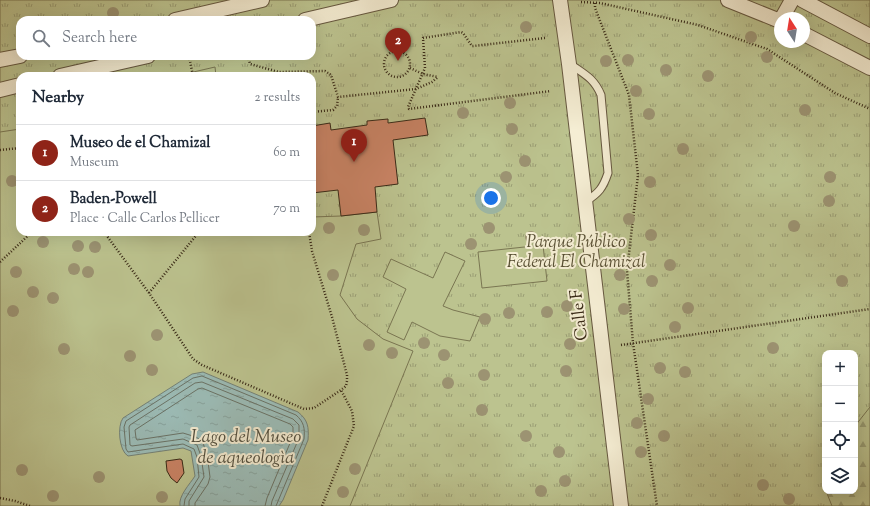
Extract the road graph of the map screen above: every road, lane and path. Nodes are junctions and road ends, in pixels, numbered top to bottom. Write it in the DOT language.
graph roads {
  1 [pos="262,0"];
  2 [pos="391,0"];
  3 [pos="560,0"];
  4 [pos="728,0"];
  5 [pos="792,0"];
  6 [pos="802,0"];
  7 [pos="581,2"];
  8 [pos="595,3"];
  9 [pos="785,12"];
  10 [pos="192,16"];
  11 [pos="316,17"];
  12 [pos="774,19"];
  13 [pos="870,36"];
  14 [pos="810,37"];
  15 [pos="545,38"];
  16 [pos="16,57"];
  17 [pos="0,60"];
  18 [pos="130,60"];
  19 [pos="190,60"];
  20 [pos="249,60"];
  21 [pos="569,64"];
  22 [pos="410,68"];
  23 [pos="870,68"];
  24 [pos="78,72"];
  25 [pos="192,72"];
  26 [pos="279,72"];
  27 [pos="423,74"];
  28 [pos="16,86"];
  29 [pos="416,89"];
  30 [pos="0,90"];
  31 [pos="551,91"];
  32 [pos="338,97"];
  33 [pos="870,109"];
  34 [pos="316,112"];
  35 [pos="16,148"];
  36 [pos="0,150"];
  37 [pos="585,202"];
  38 [pos="28,236"];
  39 [pos="107,236"];
  40 [pos="196,236"];
  41 [pos="310,236"];
  42 [pos="0,262"];
  43 [pos="149,293"];
  44 [pos="870,309"];
  45 [pos="633,343"];
  46 [pos="621,346"];
  47 [pos="341,390"];
  48 [pos="0,498"];
  49 [pos="30,506"];
  50 [pos="322,506"];
  51 [pos="620,506"];
  52 [pos="657,506"];
  1 -- 10 [label="street"];
  2 -- 11 [label="street"];
  3 -- 21 [label="street, Calle F"];
  4 -- 12 [label="street"];
  5 -- 9 [label="street"];
  6 -- 13 [label="street"];
  7 -- 8 [label="path"];
  8 -- 33 [label="path"];
  8 -- 45 [label="path"];
  14 -- 23 [label="street"];
  15 -- 27 [label="path"];
  16 -- 17 [label="street"];
  18 -- 24 [label="street"];
  19 -- 25 [label="path"];
  20 -- 26 [label="path"];
  21 -- 37 [label="street, Calle F"];
  21 -- 37 [label="lane"];
  22 -- 22 [label="path"];
  22 -- 27 [label="path"];
  26 -- 32 [label="path"];
  27 -- 29 [label="path"];
  27 -- 29 [label="path"];
  28 -- 30 [label="street"];
  29 -- 31 [label="path"];
  29 -- 32 [label="path"];
  32 -- 34 [label="path"];
  35 -- 36 [label="path"];
  37 -- 51 [label="street, Calle F"];
  38 -- 42 [label="path"];
  39 -- 43 [label="path"];
  40 -- 43 [label="path"];
  41 -- 47 [label="path"];
  43 -- 47 [label="path"];
  44 -- 45 [label="path"];
  45 -- 46 [label="path"];
  45 -- 52 [label="path"];
  47 -- 50 [label="path"];
  48 -- 49 [label="path"];
}
